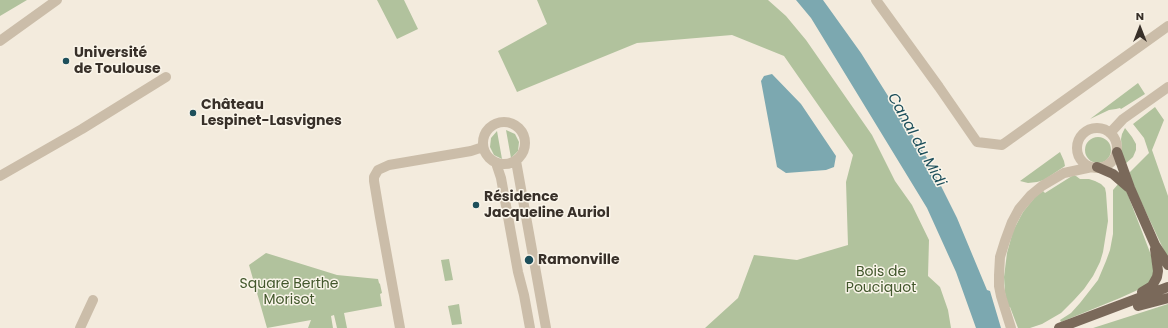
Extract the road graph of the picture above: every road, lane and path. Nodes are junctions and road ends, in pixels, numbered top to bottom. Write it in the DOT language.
graph roads {
  1 [pos="57,0"];
  2 [pos="876,0"];
  3 [pos="1168,26"];
  4 [pos="0,41"];
  5 [pos="166,77"];
  6 [pos="1168,87"];
  7 [pos="1110,133"];
  8 [pos="483,147"];
  9 [pos="1116,152"];
  10 [pos="1078,153"];
  11 [pos="516,160"];
  12 [pos="496,163"];
  13 [pos="1095,167"];
  14 [pos="1064,174"];
  15 [pos="0,176"];
  16 [pos="1130,188"];
  17 [pos="1155,246"];
  18 [pos="1168,264"];
  19 [pos="1168,287"];
  20 [pos="1168,294"];
  21 [pos="1168,298"];
  22 [pos="93,300"];
  23 [pos="1138,306"];
  24 [pos="1088,317"];
  25 [pos="80,328"];
  26 [pos="400,328"];
  27 [pos="530,328"];
  28 [pos="546,328"];
  29 [pos="1011,328"];
  30 [pos="1059,328"];
  31 [pos="1078,328"];
  1 -- 4 [label="street"];
  2 -- 3 [label="street"];
  5 -- 15 [label="street"];
  6 -- 7 [label="street"];
  7 -- 9 [label="street"];
  7 -- 10 [label="street"];
  8 -- 11 [label="street"];
  8 -- 12 [label="street"];
  8 -- 26 [label="street"];
  9 -- 13 [label="street"];
  9 -- 16 [label="main road"];
  10 -- 13 [label="street"];
  10 -- 14 [label="street"];
  11 -- 12 [label="street"];
  11 -- 28 [label="street"];
  12 -- 27 [label="street"];
  13 -- 14 [label="street"];
  13 -- 16 [label="main road"];
  14 -- 29 [label="street"];
  16 -- 17 [label="main road"];
  17 -- 18 [label="main road"];
  17 -- 24 [label="main road"];
  19 -- 24 [label="main road"];
  20 -- 23 [label="main road"];
  21 -- 23 [label="main road"];
  22 -- 25 [label="street"];
  23 -- 31 [label="main road"];
  24 -- 30 [label="main road"];
}
